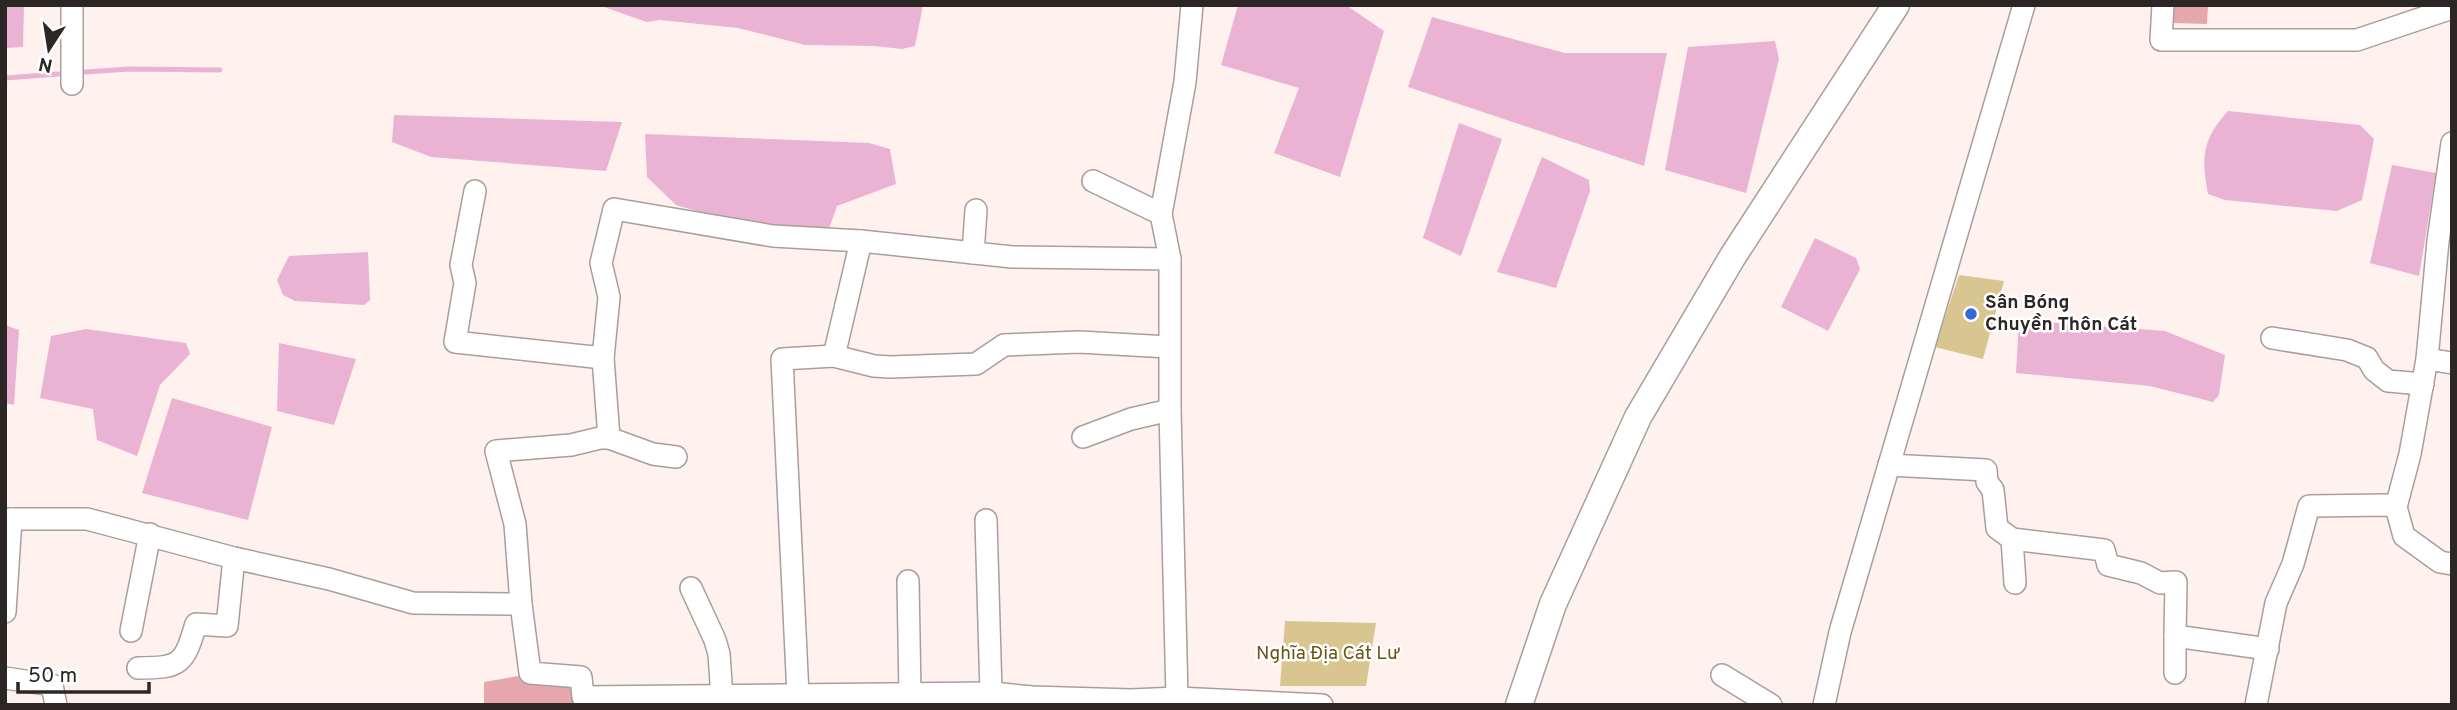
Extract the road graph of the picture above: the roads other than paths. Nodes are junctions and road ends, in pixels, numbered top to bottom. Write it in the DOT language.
graph roads {
  1 [pos="72,5"];
  2 [pos="1192,5"];
  3 [pos="1896,5"];
  4 [pos="2024,5"];
  5 [pos="2163,5"];
  6 [pos="2452,8"];
  7 [pos="72,84"];
  8 [pos="2452,143"];
  9 [pos="1093,181"];
  10 [pos="470,197"];
  11 [pos="976,210"];
  12 [pos="1161,214"];
  13 [pos="860,241"];
  14 [pos="2445,243"];
  15 [pos="973,253"];
  16 [pos="1170,259"];
  17 [pos="2272,338"];
  18 [pos="1169,347"];
  19 [pos="834,356"];
  20 [pos="603,358"];
  21 [pos="2427,359"];
  22 [pos="2452,363"];
  23 [pos="2423,384"];
  24 [pos="1170,410"];
  25 [pos="1083,437"];
  26 [pos="609,438"];
  27 [pos="677,457"];
  28 [pos="1889,465"];
  29 [pos="2396,507"];
  30 [pos="8,519"];
  31 [pos="986,520"];
  32 [pos="150,534"];
  33 [pos="2012,539"];
  34 [pos="234,558"];
  35 [pos="2452,564"];
  36 [pos="908,581"];
  37 [pos="2015,583"];
  38 [pos="691,588"];
  39 [pos="521,604"];
  40 [pos="5,612"];
  41 [pos="131,631"];
  42 [pos="2175,636"];
  43 [pos="2268,649"];
  44 [pos="138,668"];
  45 [pos="2175,673"];
  46 [pos="1722,675"];
  47 [pos="5,678"];
  48 [pos="991,693"];
  49 [pos="910,694"];
  50 [pos="798,695"];
  51 [pos="722,697"];
  52 [pos="1177,698"];
  53 [pos="584,701"];
  54 [pos="613,701"];
  55 [pos="1032,701"];
  56 [pos="1128,702"];
  57 [pos="1282,704"];
  58 [pos="56,705"];
  59 [pos="1322,705"];
  60 [pos="1519,705"];
  61 [pos="1771,705"];
  62 [pos="1825,705"];
  63 [pos="2256,705"];
  1 -- 7 [label="street"];
  2 -- 12 [label="street"];
  3 -- 60 [label="main road"];
  4 -- 28 [label="street"];
  5 -- 6 [label="street"];
  8 -- 14 [label="street"];
  9 -- 12 [label="street"];
  10 -- 20 [label="street"];
  11 -- 15 [label="street"];
  12 -- 16 [label="street"];
  13 -- 15 [label="street"];
  13 -- 19 [label="street"];
  13 -- 20 [label="street"];
  14 -- 21 [label="street"];
  15 -- 16 [label="street"];
  16 -- 18 [label="street"];
  17 -- 23 [label="street"];
  18 -- 19 [label="street"];
  18 -- 24 [label="street"];
  19 -- 50 [label="street"];
  20 -- 26 [label="street"];
  21 -- 22 [label="street"];
  21 -- 23 [label="street"];
  23 -- 29 [label="street"];
  24 -- 25 [label="street"];
  24 -- 52 [label="street"];
  26 -- 27 [label="street"];
  26 -- 39 [label="street"];
  28 -- 33 [label="street"];
  28 -- 62 [label="street"];
  29 -- 35 [label="street"];
  29 -- 43 [label="street"];
  30 -- 32 [label="street"];
  30 -- 40 [label="street"];
  31 -- 48 [label="street"];
  32 -- 34 [label="street"];
  32 -- 41 [label="street"];
  33 -- 37 [label="street"];
  33 -- 42 [label="street"];
  34 -- 39 [label="street"];
  34 -- 44 [label="street"];
  36 -- 49 [label="street"];
  38 -- 51 [label="street"];
  39 -- 53 [label="street"];
  42 -- 43 [label="street"];
  42 -- 45 [label="street"];
  43 -- 63 [label="street"];
  46 -- 61 [label="street"];
  47 -- 58 [label="street"];
  48 -- 49 [label="street"];
  48 -- 55 [label="street"];
  49 -- 50 [label="street"];
  50 -- 51 [label="street"];
  51 -- 54 [label="street"];
  52 -- 56 [label="street"];
  52 -- 57 [label="street"];
  53 -- 54 [label="street"];
  55 -- 56 [label="street"];
  57 -- 59 [label="street"];
}
